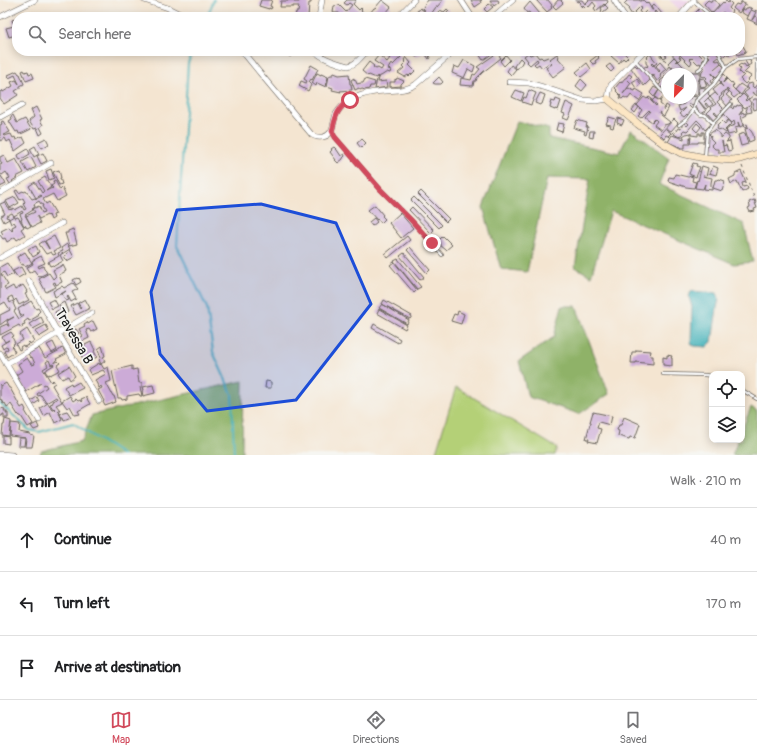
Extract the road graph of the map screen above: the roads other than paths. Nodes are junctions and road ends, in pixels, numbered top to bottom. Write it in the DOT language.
graph roads {
  1 [pos="35,0"];
  2 [pos="144,0"];
  3 [pos="322,0"];
  4 [pos="414,0"];
  5 [pos="461,0"];
  6 [pos="513,0"];
  7 [pos="614,0"];
  8 [pos="694,0"];
  9 [pos="176,12"];
  10 [pos="320,12"];
  11 [pos="403,12"];
  12 [pos="469,12"];
  13 [pos="499,12"];
  14 [pos="622,12"];
  15 [pos="683,12"];
  16 [pos="707,12"];
  17 [pos="0,17"];
  18 [pos="246,56"];
  19 [pos="325,56"];
  20 [pos="362,56"];
  21 [pos="448,56"];
  22 [pos="639,56"];
  23 [pos="707,56"];
  24 [pos="720,56"];
  25 [pos="757,57"];
  26 [pos="635,60"];
  27 [pos="757,60"];
  28 [pos="726,67"];
  29 [pos="698,70"];
  30 [pos="757,79"];
  31 [pos="509,82"];
  32 [pos="661,90"];
  33 [pos="608,99"];
  34 [pos="731,104"];
  35 [pos="22,105"];
  36 [pos="694,109"];
  37 [pos="0,117"];
  38 [pos="713,123"];
  39 [pos="679,125"];
  40 [pos="332,131"];
  41 [pos="757,154"];
  42 [pos="705,158"];
  43 [pos="51,163"];
  44 [pos="0,193"];
  45 [pos="62,223"];
  46 [pos="442,255"];
  47 [pos="0,258"];
  48 [pos="29,282"];
  49 [pos="92,313"];
  50 [pos="58,333"];
  51 [pos="0,353"];
  52 [pos="6,364"];
  53 [pos="663,374"];
  54 [pos="709,376"];
  55 [pos="745,392"];
  56 [pos="757,399"];
  57 [pos="99,402"];
  58 [pos="39,420"];
  59 [pos="0,454"];
  60 [pos="12,455"];
  1 -- 17 [label="street"];
  2 -- 9 [label="street"];
  3 -- 10 [label="street"];
  4 -- 11 [label="street"];
  5 -- 12 [label="street"];
  6 -- 13 [label="street"];
  7 -- 14 [label="street"];
  8 -- 15 [label="street"];
  8 -- 16 [label="lane"];
  18 -- 40 [label="street"];
  19 -- 20 [label="street"];
  21 -- 40 [label="street"];
  22 -- 26 [label="street"];
  23 -- 29 [label="lane"];
  24 -- 28 [label="lane"];
  25 -- 28 [label="lane"];
  26 -- 32 [label="lane"];
  26 -- 33 [label="street"];
  27 -- 30 [label="lane"];
  28 -- 36 [label="lane"];
  31 -- 33 [label="street"];
  33 -- 42 [label="street"];
  34 -- 38 [label="lane"];
  35 -- 37 [label="street"];
  36 -- 38 [label="lane"];
  36 -- 39 [label="lane"];
  38 -- 42 [label="lane"];
  40 -- 46 [label="lane"];
  41 -- 42 [label="street"];
  43 -- 44 [label="street"];
  45 -- 47 [label="street"];
  48 -- 50 [label="street, Travessa B"];
  49 -- 50 [label="street"];
  50 -- 52 [label="street"];
  50 -- 57 [label="street, Travessa B"];
  51 -- 52 [label="street"];
  52 -- 58 [label="street"];
  53 -- 54 [label="lane"];
  55 -- 56 [label="lane"];
  59 -- 60 [label="street"];
}
